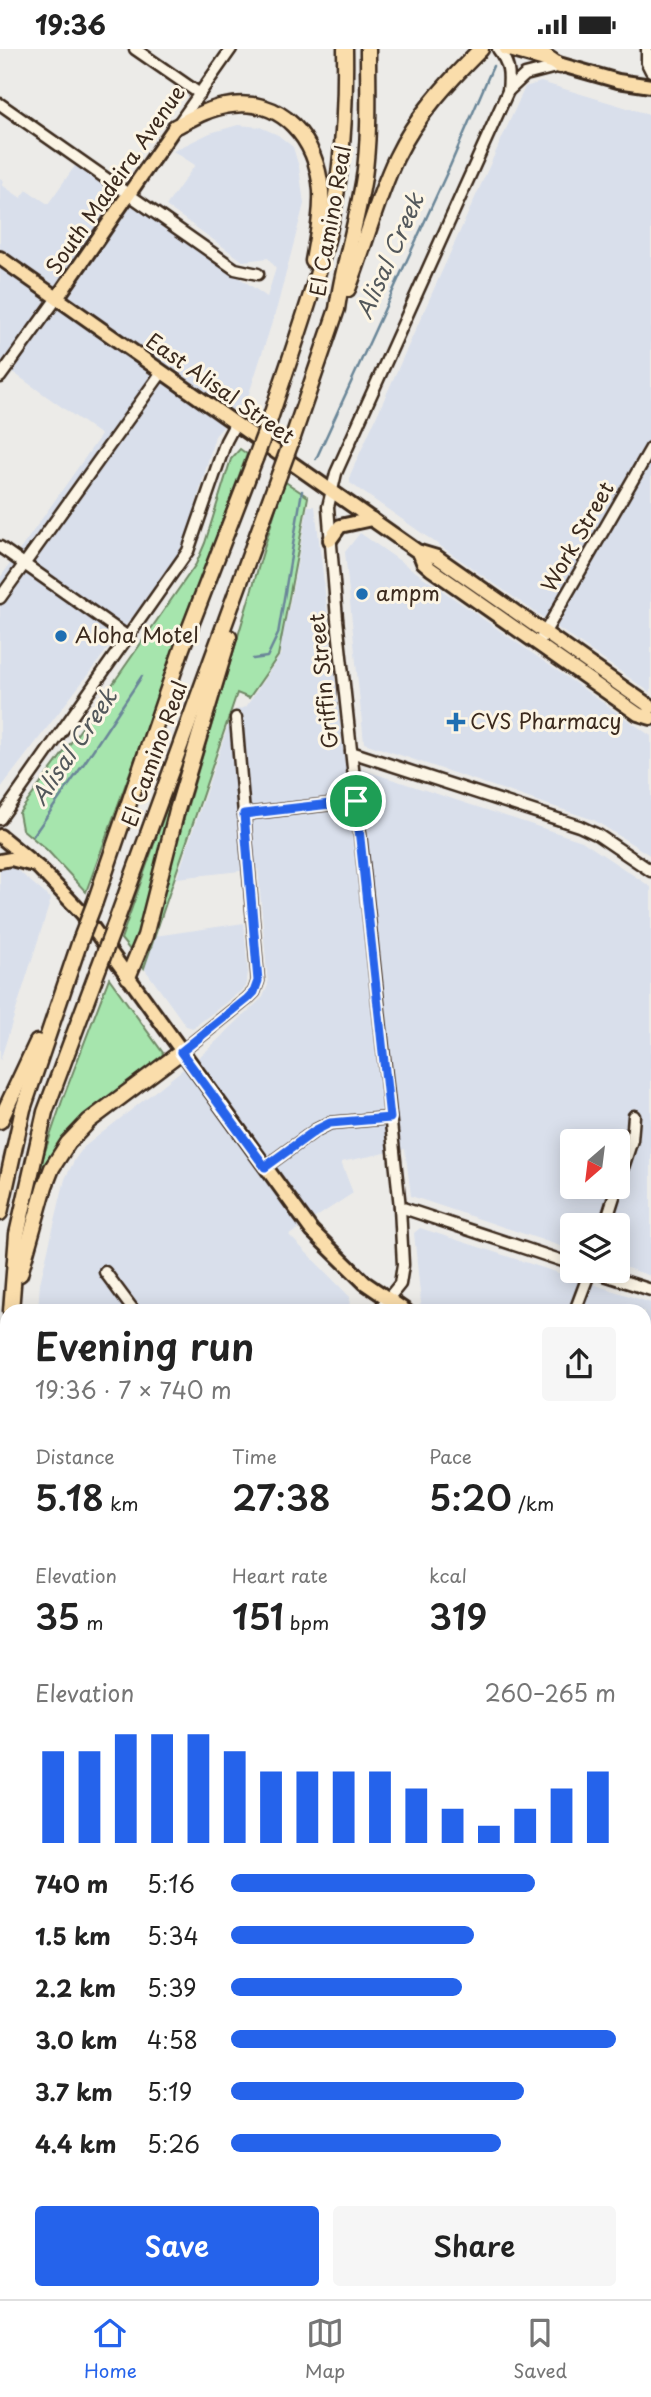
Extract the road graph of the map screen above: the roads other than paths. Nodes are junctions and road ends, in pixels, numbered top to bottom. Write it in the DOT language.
graph roads {
  1 [pos="135,49"];
  2 [pos="231,49"];
  3 [pos="345,49"];
  4 [pos="368,49"];
  5 [pos="481,49"];
  6 [pos="498,49"];
  7 [pos="506,49"];
  8 [pos="535,49"];
  9 [pos="647,49"];
  10 [pos="560,66"];
  11 [pos="651,71"];
  12 [pos="651,86"];
  13 [pos="508,91"];
  14 [pos="200,94"];
  15 [pos="0,104"];
  16 [pos="175,127"];
  17 [pos="129,194"];
  18 [pos="0,258"];
  19 [pos="258,274"];
  20 [pos="57,299"];
  21 [pos="308,303"];
  22 [pos="337,309"];
  23 [pos="162,372"];
  24 [pos="0,377"];
  25 [pos="235,424"];
  26 [pos="651,448"];
  27 [pos="330,490"];
  28 [pos="372,519"];
  29 [pos="330,540"];
  30 [pos="0,547"];
  31 [pos="419,552"];
  32 [pos="24,564"];
  33 [pos="235,595"];
  34 [pos="0,598"];
  35 [pos="545,632"];
  36 [pos="128,637"];
  37 [pos="538,644"];
  38 [pos="651,707"];
  39 [pos="236,718"];
  40 [pos="651,718"];
  41 [pos="351,752"];
  42 [pos="356,801"];
  43 [pos="244,814"];
  44 [pos="0,819"];
  45 [pos="0,836"];
  46 [pos="0,861"];
  47 [pos="39,869"];
  48 [pos="651,871"];
  49 [pos="128,977"];
  50 [pos="68,978"];
  51 [pos="181,1052"];
  52 [pos="634,1116"];
  53 [pos="390,1118"];
  54 [pos="0,1121"];
  55 [pos="630,1146"];
  56 [pos="265,1167"];
  57 [pos="400,1207"];
  58 [pos="0,1213"];
  59 [pos="560,1260"];
  60 [pos="105,1272"];
  61 [pos="586,1283"];
  62 [pos="629,1283"];
  63 [pos="651,1290"];
  64 [pos="388,1299"];
  65 [pos="12,1304"];
  66 [pos="12,1304"];
  67 [pos="129,1304"];
  68 [pos="384,1304"];
  69 [pos="396,1304"];
  70 [pos="578,1304"];
  1 -- 14 [label="street"];
  2 -- 14 [label="street, South Madeira Avenue"];
  3 -- 21 [label="highway, El Camino Real"];
  4 -- 22 [label="highway, El Camino Real"];
  5 -- 22 [label="highway"];
  6 -- 13 [label="street"];
  7 -- 10 [label="main road"];
  8 -- 10 [label="highway"];
  9 -- 11 [label="street"];
  10 -- 12 [label="main road"];
  10 -- 13 [label="street"];
  13 -- 27 [label="street, Griffin Street"];
  14 -- 16 [label="street, South Madeira Avenue"];
  15 -- 17 [label="street"];
  16 -- 17 [label="main road, South Madeira Avenue"];
  16 -- 21 [label="highway"];
  17 -- 19 [label="street"];
  17 -- 20 [label="main road, South Madeira Avenue"];
  18 -- 20 [label="main road, East Alisal Street"];
  20 -- 23 [label="main road, East Alisal Street"];
  20 -- 24 [label="street"];
  21 -- 50 [label="highway, El Camino Real, bridge"];
  22 -- 33 [label="highway, El Camino Real, bridge"];
  23 -- 25 [label="main road, East Alisal Street"];
  23 -- 32 [label="street"];
  25 -- 27 [label="main road, East Alisal Street"];
  25 -- 36 [label="street"];
  26 -- 35 [label="street, Work Street"];
  27 -- 28 [label="main road, East Alisal Street"];
  27 -- 29 [label="street, Griffin Street"];
  28 -- 29 [label="main road"];
  28 -- 31 [label="main road, East Alisal Street"];
  29 -- 41 [label="street, Griffin Street"];
  30 -- 32 [label="street"];
  31 -- 35 [label="main road, East Alisal Street"];
  31 -- 37 [label="main road, East Alisal Street"];
  32 -- 34 [label="street"];
  32 -- 36 [label="street"];
  33 -- 49 [label="highway"];
  33 -- 65 [label="highway, El Camino Real, bridge"];
  35 -- 37 [label="street, Work Street"];
  35 -- 38 [label="main road, East Alisal Street"];
  36 -- 44 [label="street"];
  37 -- 40 [label="main road, East Alisal Street"];
  39 -- 43 [label="street"];
  41 -- 42 [label="street, Griffin Street"];
  41 -- 48 [label="street"];
  42 -- 43 [label="street"];
  42 -- 53 [label="street, Griffin Street"];
  43 -- 51 [label="street"];
  45 -- 47 [label="main road"];
  46 -- 47 [label="main road"];
  47 -- 49 [label="main road"];
  49 -- 51 [label="main road"];
  50 -- 54 [label="highway"];
  50 -- 58 [label="highway, El Camino Real"];
  51 -- 56 [label="main road"];
  51 -- 66 [label="highway"];
  52 -- 55 [label="street"];
  53 -- 56 [label="street"];
  53 -- 57 [label="street, Griffin Street"];
  56 -- 64 [label="main road"];
  57 -- 59 [label="street"];
  57 -- 64 [label="street, Griffin Street"];
  60 -- 67 [label="street"];
  61 -- 70 [label="street"];
  62 -- 63 [label="street"];
  64 -- 68 [label="street, Griffin Street"];
  64 -- 69 [label="main road"];
}
